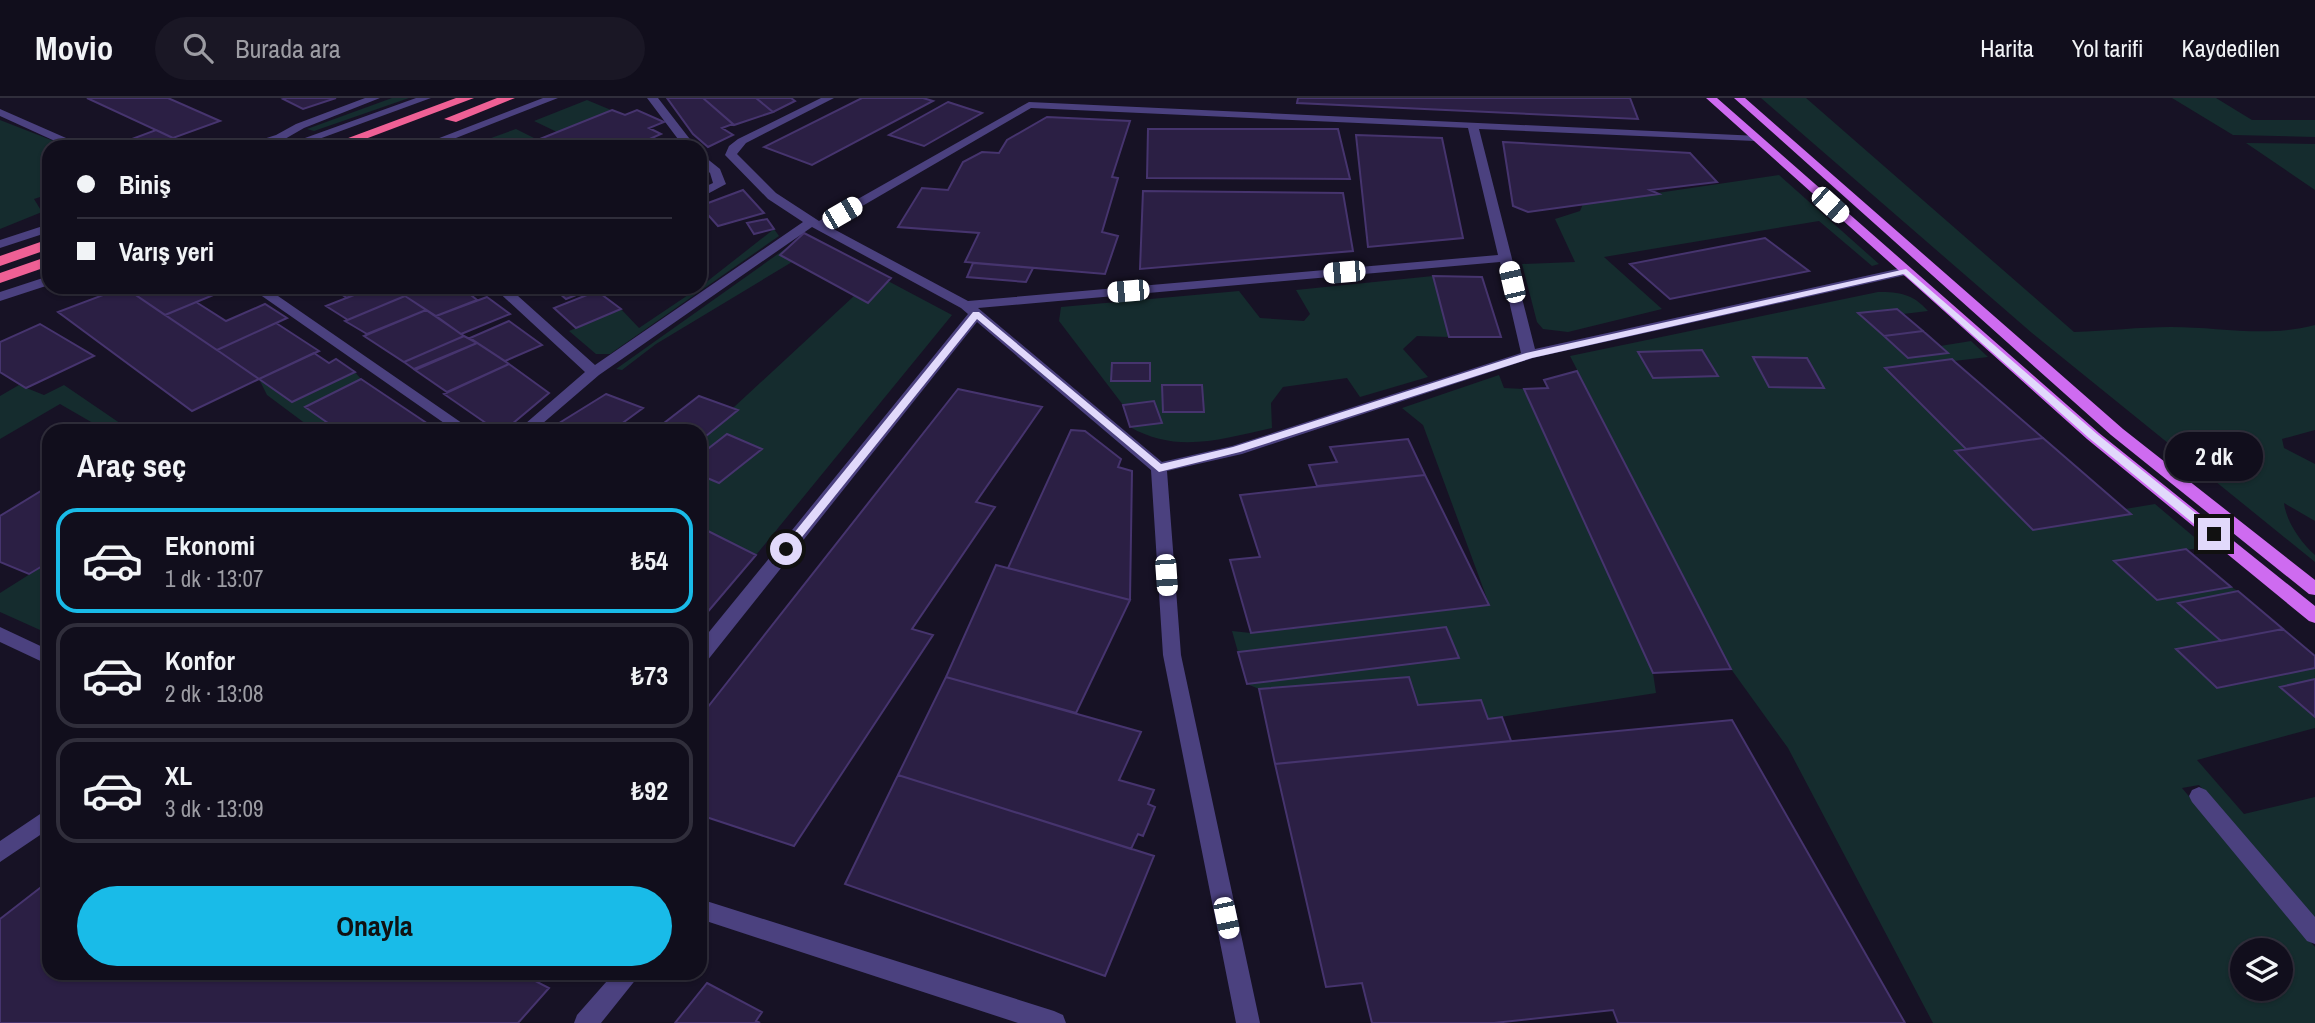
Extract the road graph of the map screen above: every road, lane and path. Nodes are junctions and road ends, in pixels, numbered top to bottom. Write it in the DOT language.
graph roads {
  1 [pos="375,98"];
  2 [pos="426,98"];
  3 [pos="468,98"];
  4 [pos="509,98"];
  5 [pos="553,98"];
  6 [pos="652,98"];
  7 [pos="829,98"];
  8 [pos="1042,98"];
  9 [pos="1711,98"];
  10 [pos="1739,98"];
  11 [pos="1029,105"];
  12 [pos="0,112"];
  13 [pos="1473,126"];
  14 [pos="287,134"];
  15 [pos="1755,138"];
  16 [pos="62,140"];
  17 [pos="267,140"];
  18 [pos="276,140"];
  19 [pos="306,140"];
  20 [pos="351,140"];
  21 [pos="392,140"];
  22 [pos="441,140"];
  23 [pos="685,140"];
  24 [pos="707,164"];
  25 [pos="707,190"];
  26 [pos="815,224"];
  27 [pos="42,230"];
  28 [pos="0,244"];
  29 [pos="42,246"];
  30 [pos="1506,258"];
  31 [pos="0,261"];
  32 [pos="42,263"];
  33 [pos="1906,271"];
  34 [pos="0,278"];
  35 [pos="42,283"];
  36 [pos="266,294"];
  37 [pos="508,294"];
  38 [pos="0,298"];
  39 [pos="971,310"];
  40 [pos="1529,355"];
  41 [pos="594,372"];
  42 [pos="455,424"];
  43 [pos="533,424"];
  44 [pos="1159,468"];
  45 [pos="2315,589"];
  46 [pos="2315,615"];
  47 [pos="0,634"];
  48 [pos="707,647"];
  49 [pos="42,655"];
  50 [pos="2199,796"];
  51 [pos="42,822"];
  52 [pos="0,853"];
  53 [pos="707,911"];
  54 [pos="2315,934"];
  55 [pos="623,980"];
  56 [pos="586,1023"];
  57 [pos="1054,1023"];
  58 [pos="1248,1023"];
  1 -- 14 [label="street"];
  2 -- 19 [label="street"];
  3 -- 20 [label="highway"];
  4 -- 21 [label="highway"];
  5 -- 22 [label="street"];
  6 -- 23 [label="street"];
  7 -- 26 [label="street"];
  8 -- 11 [label="street"];
  9 -- 15 [label="main road"];
  10 -- 45 [label="main road"];
  11 -- 13 [label="street"];
  11 -- 26 [label="street"];
  12 -- 16 [label="street"];
  13 -- 15 [label="street"];
  13 -- 30 [label="street"];
  14 -- 17 [label="street"];
  14 -- 18 [label="street"];
  15 -- 33 [label="main road"];
  24 -- 25 [label="street"];
  26 -- 39 [label="street"];
  26 -- 41 [label="street"];
  27 -- 28 [label="street"];
  29 -- 31 [label="highway"];
  30 -- 39 [label="street"];
  30 -- 40 [label="street"];
  32 -- 34 [label="highway"];
  33 -- 40 [label="street"];
  33 -- 46 [label="main road"];
  35 -- 38 [label="street"];
  36 -- 42 [label="street"];
  37 -- 41 [label="street"];
  39 -- 44 [label="street"];
  39 -- 48 [label="street"];
  40 -- 44 [label="street"];
  41 -- 43 [label="street"];
  44 -- 58 [label="street"];
  47 -- 49 [label="street"];
  50 -- 54 [label="street"];
  51 -- 52 [label="street"];
  53 -- 57 [label="street"];
  55 -- 56 [label="street"];
}
